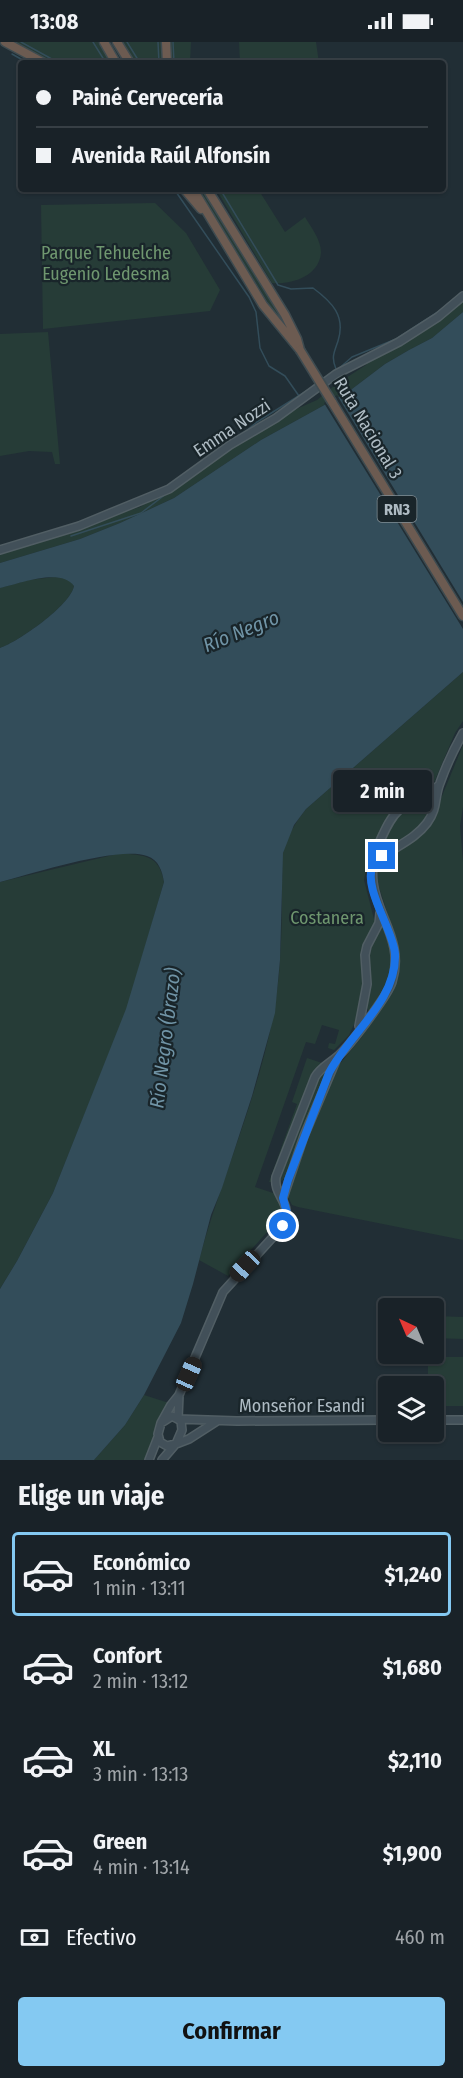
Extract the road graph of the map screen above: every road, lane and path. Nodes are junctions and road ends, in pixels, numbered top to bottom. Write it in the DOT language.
graph roads {
  1 [pos="5,42"];
  2 [pos="104,42"];
  3 [pos="117,42"];
  4 [pos="166,42"];
  5 [pos="38,60"];
  6 [pos="114,60"];
  7 [pos="128,60"];
  8 [pos="167,60"];
  9 [pos="187,192"];
  10 [pos="196,192"];
  11 [pos="210,192"];
  12 [pos="215,225"];
  13 [pos="463,296"];
  14 [pos="300,350"];
  15 [pos="0,550"];
  16 [pos="463,616"];
  17 [pos="463,733"];
  18 [pos="438,786"];
  19 [pos="373,865"];
  20 [pos="380,913"];
  21 [pos="358,1031"];
  22 [pos="337,1057"];
  23 [pos="283,1198"];
  24 [pos="179,1395"];
  25 [pos="178,1419"];
  26 [pos="378,1420"];
  27 [pos="444,1420"];
  28 [pos="463,1420"];
  29 [pos="217,1421"];
  30 [pos="161,1423"];
  31 [pos="158,1437"];
  32 [pos="175,1444"];
  33 [pos="149,1460"];
  34 [pos="162,1460"];
  1 -- 5 [label="highway"];
  2 -- 6 [label="highway"];
  3 -- 7 [label="highway"];
  4 -- 8 [label="highway"];
  9 -- 12 [label="highway"];
  10 -- 12 [label="highway, RN3"];
  11 -- 14 [label="highway, RN3"];
  12 -- 14 [label="highway, RN3"];
  13 -- 15 [label="main road, Emma Nozzi"];
  14 -- 16 [label="highway, Ruta Nacional 3 / RN3, bridge"];
  17 -- 18 [label="main road"];
  18 -- 19 [label="main road"];
  18 -- 19 [label="main road"];
  19 -- 20 [label="main road"];
  20 -- 21 [label="main road"];
  20 -- 21 [label="main road"];
  21 -- 22 [label="main road"];
  22 -- 23 [label="main road"];
  22 -- 23 [label="main road"];
  23 -- 24 [label="main road"];
  24 -- 25 [label="main road"];
  24 -- 30 [label="main road"];
  25 -- 29 [label="main road, Monseñor Esandi"];
  25 -- 30 [label="main road"];
  25 -- 32 [label="main road"];
  26 -- 29 [label="main road, Monseñor Esandi"];
  27 -- 28 [label="main road"];
  29 -- 32 [label="main road, Monseñor Esandi"];
  30 -- 31 [label="main road"];
  31 -- 32 [label="main road"];
  31 -- 33 [label="main road"];
  32 -- 34 [label="main road"];
}
